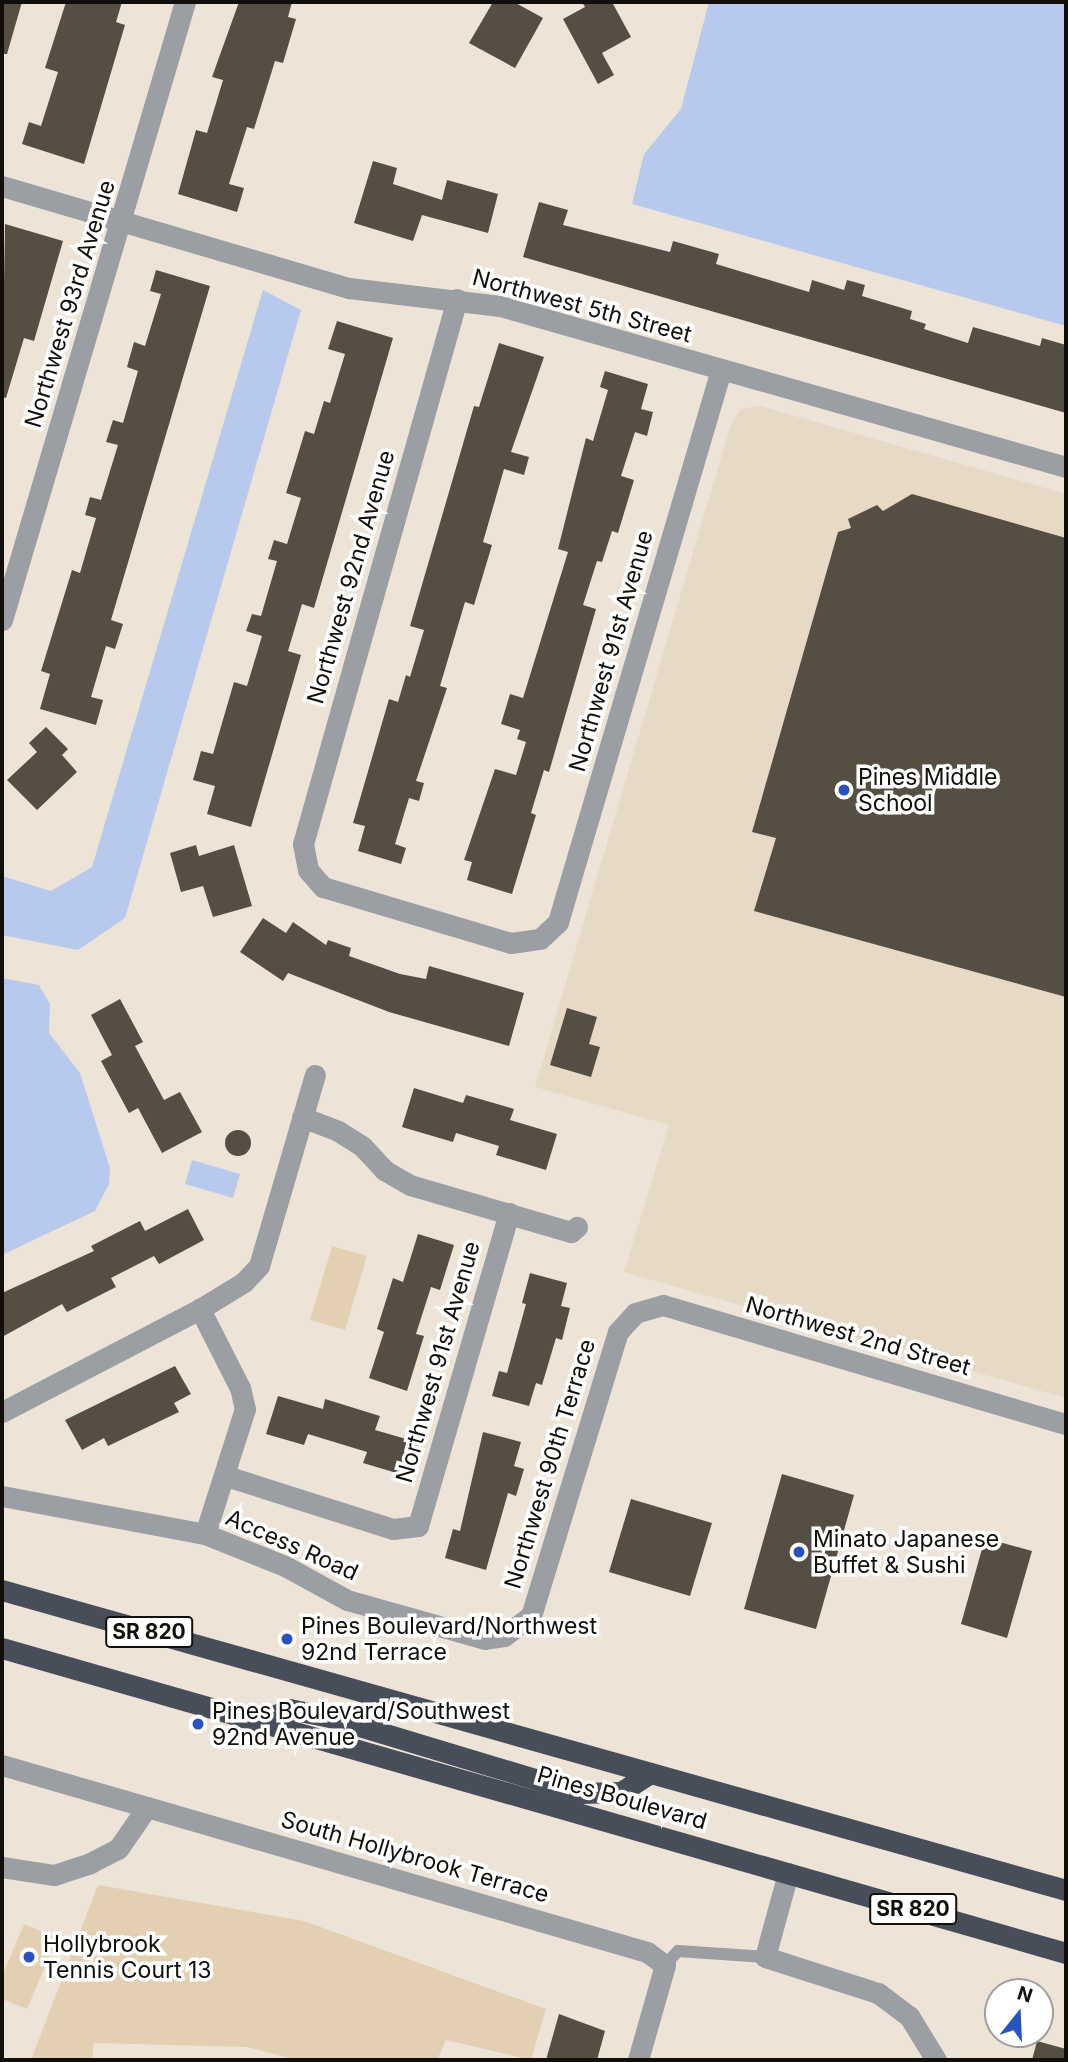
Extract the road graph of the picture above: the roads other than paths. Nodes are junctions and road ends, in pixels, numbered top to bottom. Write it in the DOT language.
graph roads {
  1 [pos="185,2"];
  2 [pos="2,186"];
  3 [pos="123,220"];
  4 [pos="457,299"];
  5 [pos="721,370"];
  6 [pos="1066,467"];
  7 [pos="2,620"];
  8 [pos="540,939"];
  9 [pos="315,1075"];
  10 [pos="303,1117"];
  11 [pos="509,1213"];
  12 [pos="577,1227"];
  13 [pos="200,1309"];
  14 [pos="635,1313"];
  15 [pos="2,1412"];
  16 [pos="1066,1424"];
  17 [pos="226,1476"];
  18 [pos="2,1496"];
  19 [pos="205,1534"];
  20 [pos="2,1590"];
  21 [pos="515,1629"];
  22 [pos="2,1648"];
  23 [pos="259,1722"];
  24 [pos="2,1765"];
  25 [pos="650,1773"];
  26 [pos="147,1807"];
  27 [pos="2,1867"];
  28 [pos="788,1873"];
  29 [pos="1066,1890"];
  30 [pos="1066,1953"];
  31 [pos="765,1957"];
  32 [pos="665,1965"];
  33 [pos="638,2060"];
  34 [pos="936,2060"];
  1 -- 3 [label="street, Northwest 93rd Avenue"];
  2 -- 3 [label="street, Northwest 5th Street"];
  3 -- 4 [label="street, Northwest 5th Street"];
  3 -- 7 [label="street, Northwest 93rd Avenue"];
  4 -- 5 [label="street, Northwest 5th Street"];
  4 -- 8 [label="street, Northwest 92nd Avenue"];
  5 -- 6 [label="street, Northwest 5th Street"];
  5 -- 8 [label="street, Northwest 91st Avenue"];
  9 -- 10 [label="street"];
  10 -- 11 [label="street"];
  10 -- 13 [label="street"];
  11 -- 12 [label="street"];
  11 -- 17 [label="street, Northwest 91st Avenue"];
  13 -- 15 [label="street"];
  13 -- 17 [label="street"];
  14 -- 16 [label="street, Northwest 2nd Street"];
  14 -- 21 [label="street, Northwest 90th Terrace"];
  17 -- 19 [label="street"];
  18 -- 19 [label="street, Access Road"];
  19 -- 21 [label="street, Access Road"];
  20 -- 25 [label="highway, Pines Boulevard / SR 820"];
  22 -- 23 [label="highway, Pines Boulevard / SR 820"];
  23 -- 25 [label="highway"];
  23 -- 28 [label="highway, Pines Boulevard / SR 820"];
  24 -- 26 [label="street, South Hollybrook Terrace"];
  25 -- 29 [label="highway, Pines Boulevard / SR 820"];
  26 -- 27 [label="street"];
  26 -- 32 [label="street, South Hollybrook Terrace"];
  28 -- 30 [label="highway, Pines Boulevard / SR 820"];
  28 -- 31 [label="street"];
  31 -- 32 [label="lane"];
  31 -- 34 [label="street"];
  32 -- 33 [label="street"];
}
